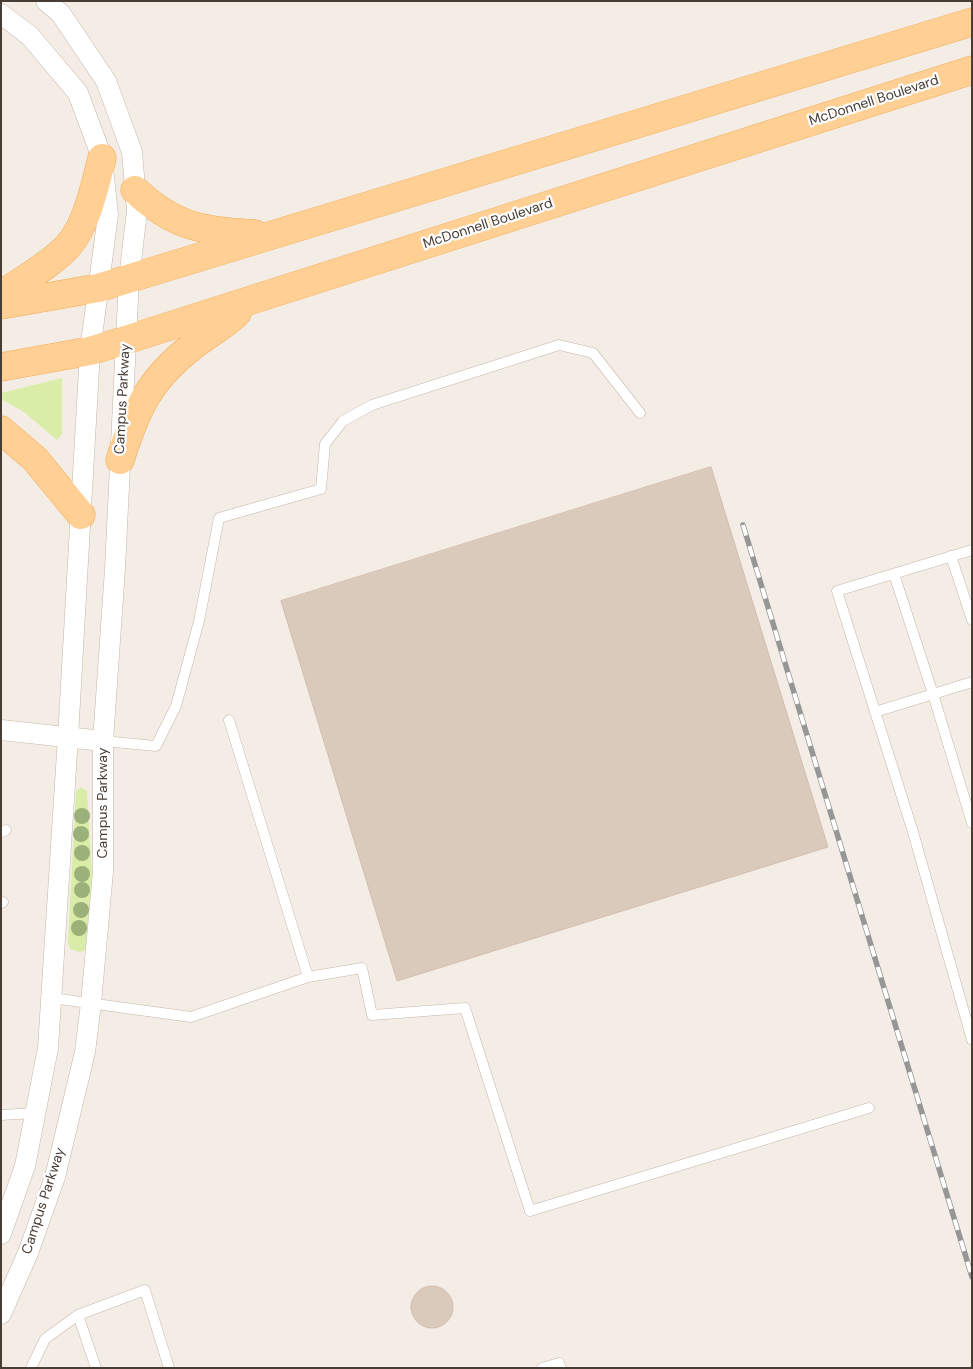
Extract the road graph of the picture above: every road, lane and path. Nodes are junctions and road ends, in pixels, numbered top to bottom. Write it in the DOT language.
graph roads {
  1 [pos="6,1"];
  2 [pos="46,1"];
  3 [pos="1,7"];
  4 [pos="1,14"];
  5 [pos="972,22"];
  6 [pos="972,70"];
  7 [pos="102,158"];
  8 [pos="135,190"];
  9 [pos="271,235"];
  10 [pos="129,278"];
  11 [pos="98,288"];
  12 [pos="1,295"];
  13 [pos="249,300"];
  14 [pos="1,305"];
  15 [pos="126,340"];
  16 [pos="90,351"];
  17 [pos="1,367"];
  18 [pos="640,413"];
  19 [pos="1,430"];
  20 [pos="120,460"];
  21 [pos="80,515"];
  22 [pos="972,550"];
  23 [pos="951,556"];
  24 [pos="894,574"];
  25 [pos="972,620"];
  26 [pos="972,682"];
  27 [pos="934,694"];
  28 [pos="875,712"];
  29 [pos="229,720"];
  30 [pos="1,730"];
  31 [pos="68,737"];
  32 [pos="103,740"];
  33 [pos="972,822"];
  34 [pos="308,977"];
  35 [pos="52,998"];
  36 [pos="91,1003"];
  37 [pos="972,1040"];
  38 [pos="869,1108"];
  39 [pos="35,1113"];
  40 [pos="1,1115"];
  41 [pos="1,1234"];
  42 [pos="1,1314"];
  43 [pos="78,1315"];
  44 [pos="31,1368"];
  45 [pos="96,1368"];
  46 [pos="169,1368"];
  47 [pos="542,1368"];
  48 [pos="561,1368"];
  1 -- 3 [label="street"];
  2 -- 8 [label="street, Campus Parkway"];
  4 -- 7 [label="street"];
  5 -- 9 [label="main road"];
  6 -- 13 [label="main road, McDonnell Boulevard"];
  7 -- 11 [label="street"];
  7 -- 12 [label="main road"];
  8 -- 9 [label="main road"];
  8 -- 10 [label="street, Campus Parkway"];
  9 -- 10 [label="main road"];
  10 -- 11 [label="main road"];
  10 -- 15 [label="street, Campus Parkway"];
  11 -- 14 [label="main road"];
  11 -- 16 [label="street"];
  13 -- 15 [label="main road, McDonnell Boulevard"];
  13 -- 20 [label="main road"];
  15 -- 16 [label="main road, McDonnell Boulevard"];
  15 -- 20 [label="street, Campus Parkway"];
  16 -- 17 [label="main road, McDonnell Boulevard"];
  16 -- 21 [label="street"];
  18 -- 32 [label="lane"];
  19 -- 21 [label="main road"];
  20 -- 32 [label="street, Campus Parkway"];
  21 -- 31 [label="street"];
  22 -- 23 [label="lane"];
  23 -- 24 [label="lane"];
  23 -- 25 [label="lane"];
  24 -- 27 [label="lane"];
  24 -- 28 [label="lane"];
  26 -- 27 [label="lane"];
  27 -- 28 [label="lane"];
  27 -- 33 [label="lane"];
  28 -- 37 [label="lane"];
  29 -- 34 [label="lane"];
  30 -- 31 [label="street"];
  31 -- 32 [label="street"];
  31 -- 35 [label="street"];
  32 -- 36 [label="street, Campus Parkway"];
  34 -- 36 [label="lane"];
  34 -- 38 [label="lane"];
  35 -- 36 [label="lane"];
  35 -- 39 [label="street"];
  36 -- 42 [label="street, Campus Parkway"];
  39 -- 40 [label="lane"];
  39 -- 41 [label="street"];
  43 -- 44 [label="lane"];
  43 -- 45 [label="lane"];
  43 -- 46 [label="lane"];
  47 -- 48 [label="lane"];
}
